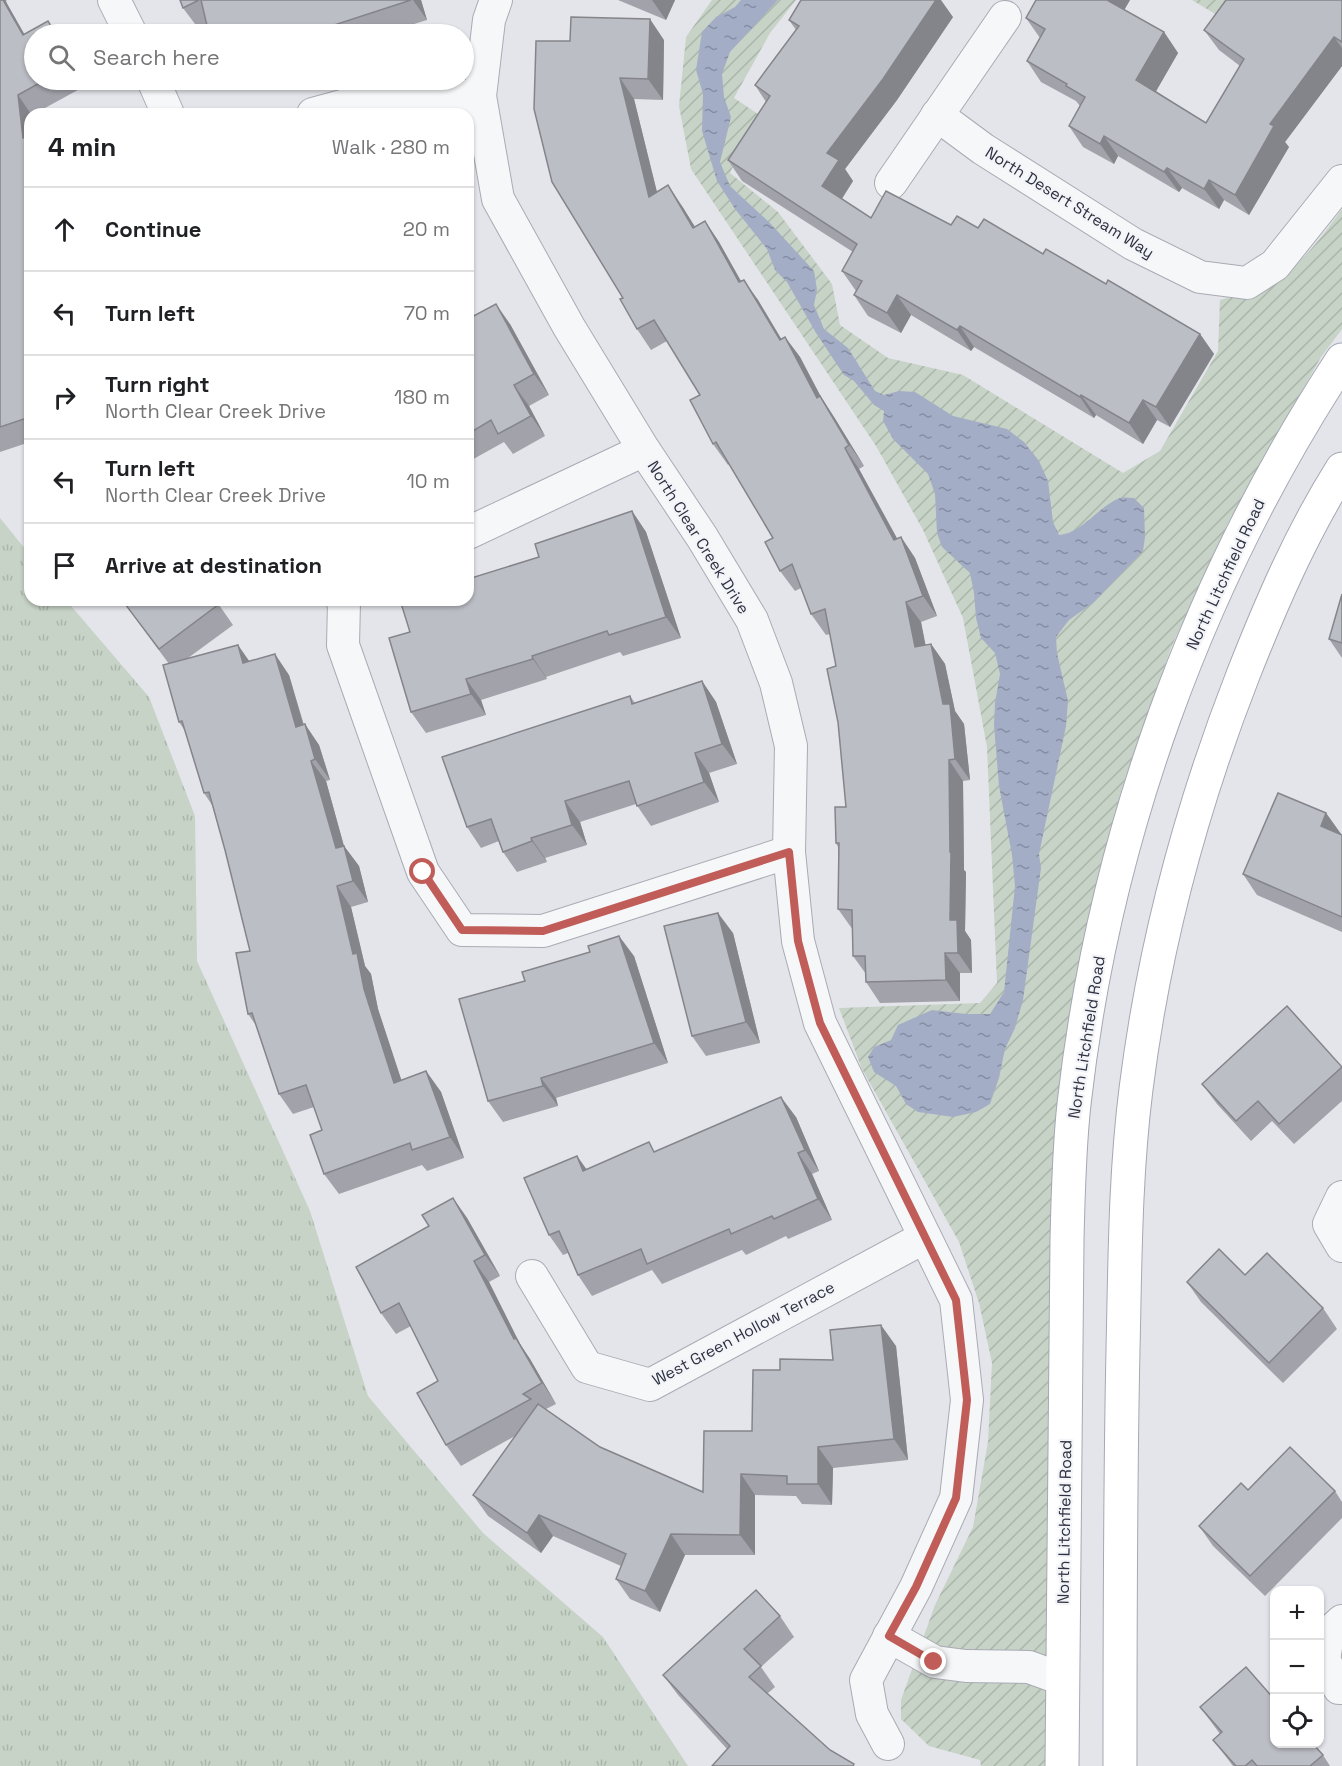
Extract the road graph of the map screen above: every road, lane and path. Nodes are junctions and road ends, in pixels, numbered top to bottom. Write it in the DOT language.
graph roads {
  1 [pos="114,0"];
  2 [pos="496,0"];
  3 [pos="1005,17"];
  4 [pos="126,24"];
  5 [pos="157,90"];
  6 [pos="480,96"];
  7 [pos="165,108"];
  8 [pos="335,108"];
  9 [pos="937,115"];
  10 [pos="1342,181"];
  11 [pos="891,183"];
  12 [pos="1342,360"];
  13 [pos="644,450"];
  14 [pos="1342,469"];
  15 [pos="474,530"];
  16 [pos="344,606"];
  17 [pos="789,852"];
  18 [pos="1342,1197"];
  19 [pos="925,1237"];
  20 [pos="1342,1246"];
  21 [pos="532,1276"];
  22 [pos="1342,1621"];
  23 [pos="889,1636"];
  24 [pos="1062,1679"];
  25 [pos="1342,1688"];
  26 [pos="888,1744"];
  27 [pos="1062,1766"];
  28 [pos="1120,1766"];
  1 -- 4 [label="street"];
  2 -- 6 [label="street, North Clear Creek Drive"];
  3 -- 9 [label="street"];
  5 -- 7 [label="street"];
  6 -- 8 [label="street"];
  6 -- 13 [label="street, North Clear Creek Drive"];
  9 -- 10 [label="street, North Desert Stream Way"];
  9 -- 11 [label="street"];
  12 -- 24 [label="main road, North Litchfield Road"];
  13 -- 15 [label="street"];
  13 -- 17 [label="street, North Clear Creek Drive"];
  14 -- 28 [label="main road"];
  16 -- 17 [label="street"];
  17 -- 19 [label="street, North Clear Creek Drive"];
  18 -- 20 [label="street"];
  19 -- 21 [label="street, West Green Hollow Terrace"];
  19 -- 23 [label="street, North Clear Creek Drive"];
  22 -- 25 [label="street"];
  23 -- 24 [label="street"];
  23 -- 26 [label="street, North Clear Creek Drive"];
  24 -- 27 [label="main road, North Litchfield Road"];
}
